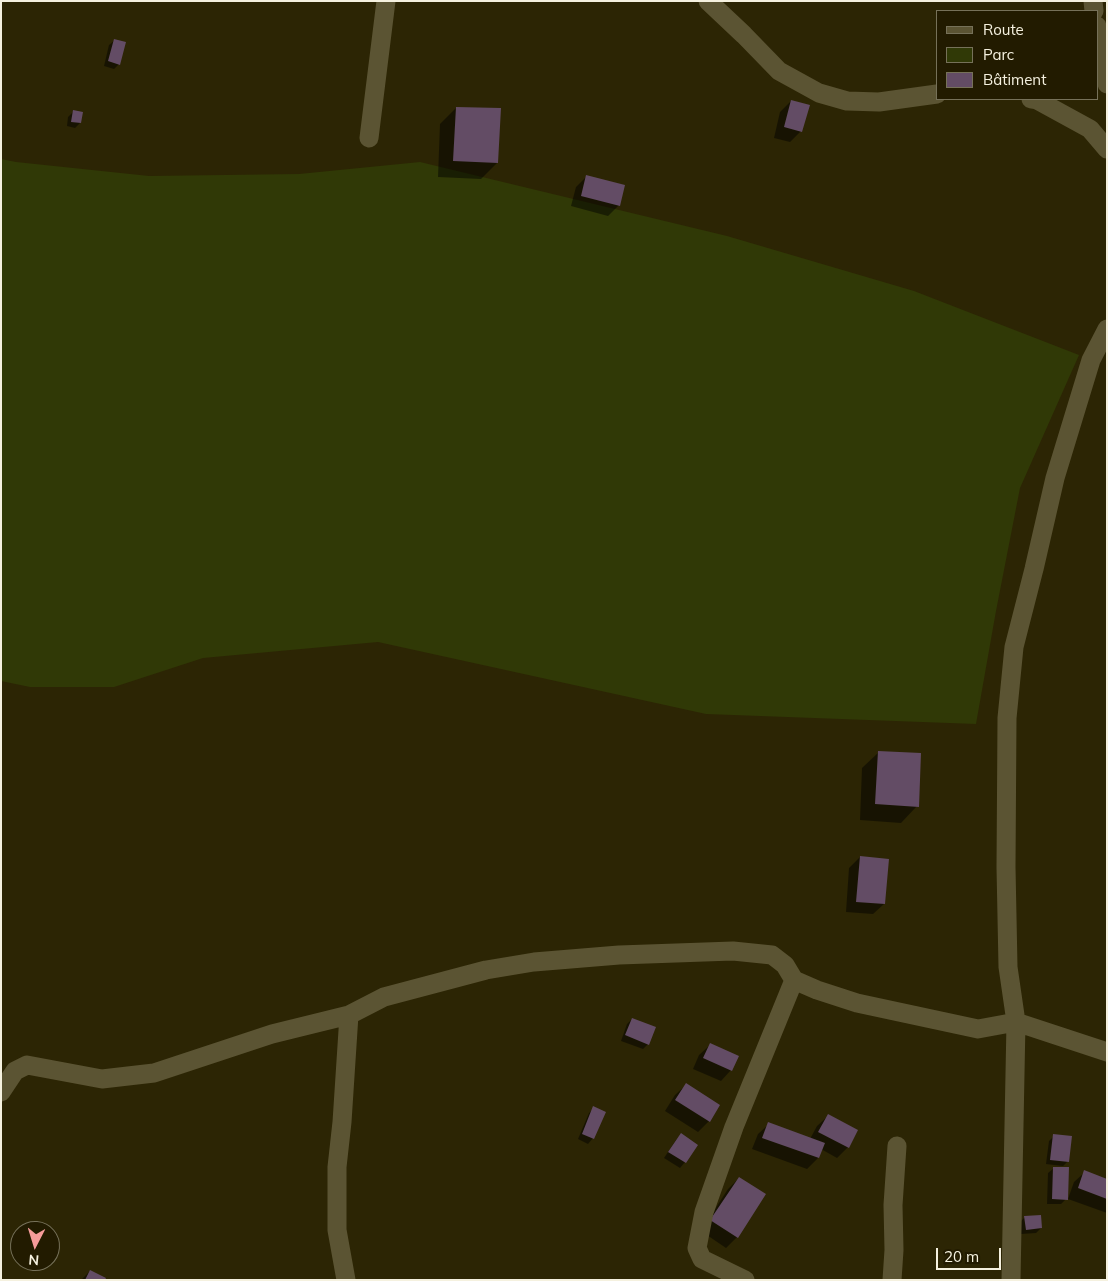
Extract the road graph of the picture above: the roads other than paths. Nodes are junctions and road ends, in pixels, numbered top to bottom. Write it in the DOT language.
graph roads {
  1 [pos="386,1"];
  2 [pos="708,1"];
  3 [pos="1098,32"];
  4 [pos="1107,84"];
  5 [pos="936,94"];
  6 [pos="1037,100"];
  7 [pos="369,138"];
  8 [pos="1107,149"];
  9 [pos="1107,329"];
  10 [pos="794,980"];
  11 [pos="349,1014"];
  12 [pos="1016,1022"];
  13 [pos="1107,1052"];
  14 [pos="1,1092"];
  15 [pos="897,1146"];
  16 [pos="346,1280"];
  17 [pos="745,1280"];
  18 [pos="892,1280"];
  19 [pos="1011,1280"];
  1 -- 7 [label="street"];
  2 -- 5 [label="street"];
  3 -- 4 [label="street"];
  6 -- 8 [label="street"];
  9 -- 12 [label="street"];
  10 -- 11 [label="street"];
  10 -- 12 [label="street"];
  10 -- 17 [label="street"];
  11 -- 14 [label="street"];
  11 -- 16 [label="street"];
  12 -- 13 [label="street"];
  12 -- 19 [label="street"];
  15 -- 18 [label="street"];
}
